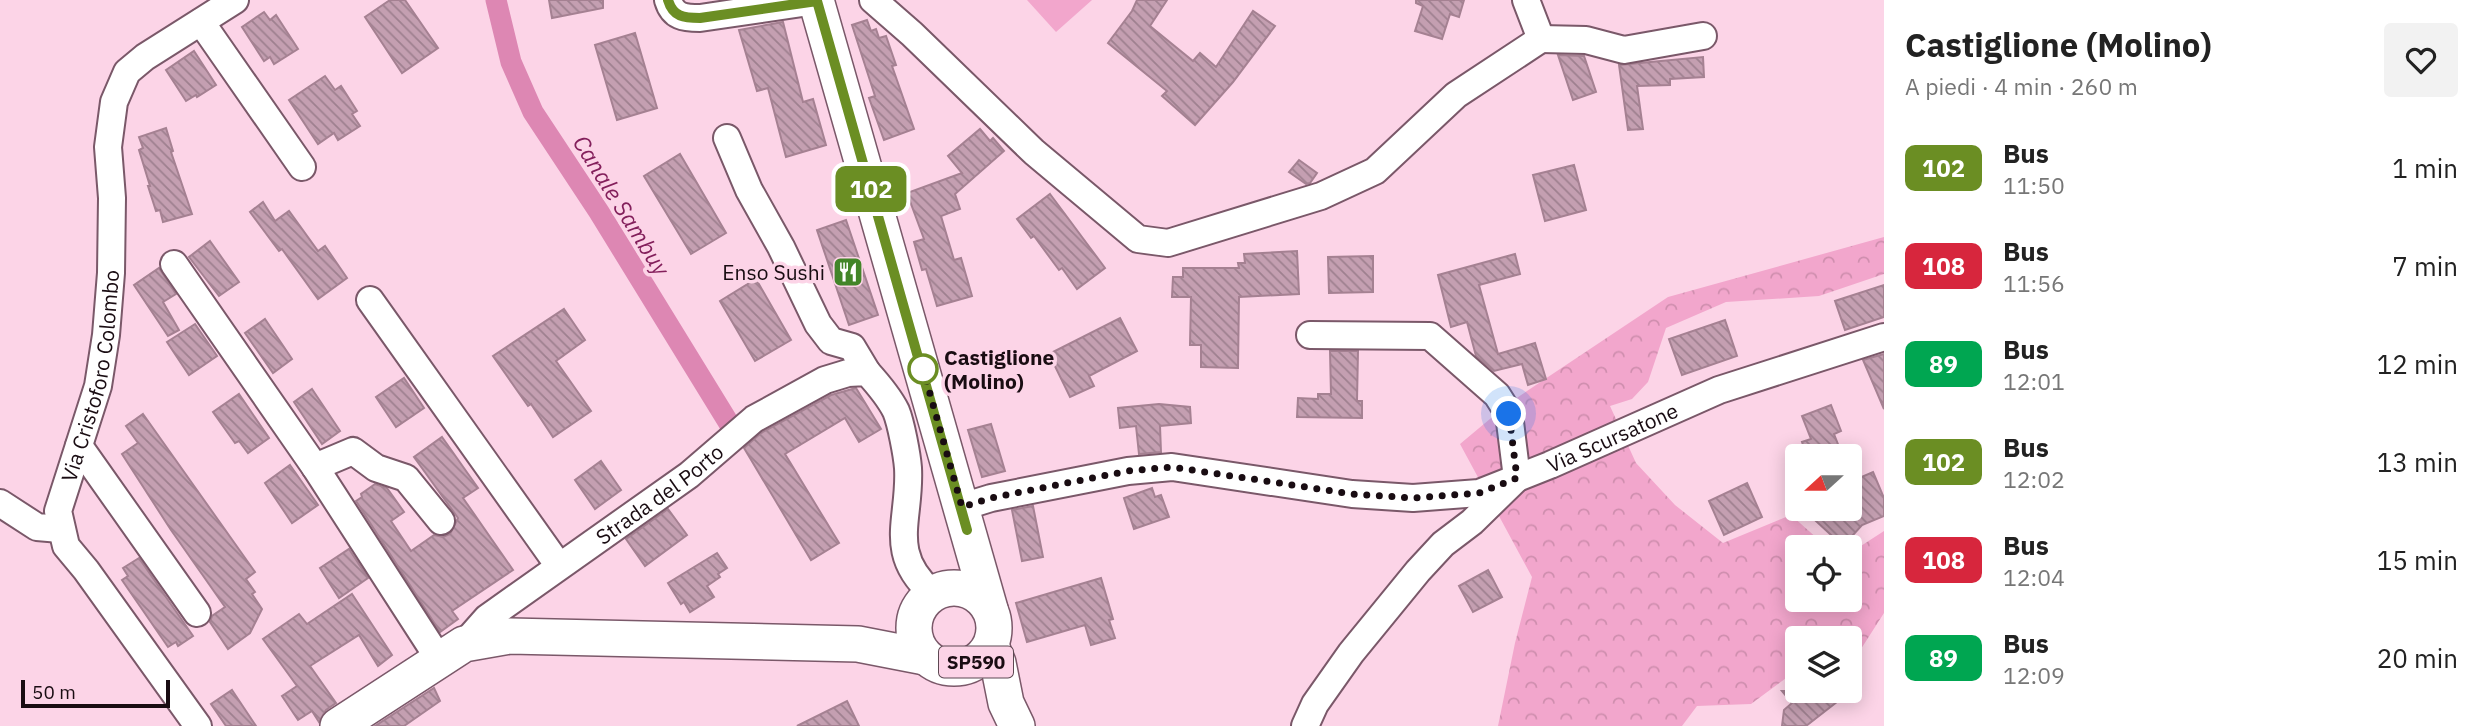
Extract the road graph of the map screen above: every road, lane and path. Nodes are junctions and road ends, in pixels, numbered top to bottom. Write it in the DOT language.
graph roads {
  1 [pos="235,0"];
  2 [pos="668,0"];
  3 [pos="873,0"];
  4 [pos="1526,0"];
  5 [pos="816,1"];
  6 [pos="201,22"];
  7 [pos="1703,36"];
  8 [pos="1541,39"];
  9 [pos="727,138"];
  10 [pos="303,167"];
  11 [pos="174,264"];
  12 [pos="370,300"];
  13 [pos="1310,335"];
  14 [pos="1884,337"];
  15 [pos="867,372"];
  16 [pos="79,446"];
  17 [pos="316,467"];
  18 [pos="1517,478"];
  19 [pos="0,503"];
  20 [pos="964,519"];
  21 [pos="441,521"];
  22 [pos="60,528"];
  23 [pos="559,566"];
  24 [pos="936,598"];
  25 [pos="990,609"];
  26 [pos="197,613"];
  27 [pos="858,644"];
  28 [pos="991,646"];
  29 [pos="452,652"];
  30 [pos="925,656"];
  31 [pos="962,668"];
  32 [pos="1012,715"];
  33 [pos="198,726"];
  34 [pos="338,726"];
  35 [pos="1305,726"];
  1 -- 6 [label="street, Via Cristoforo Colombo"];
  2 -- 5 [label="street"];
  3 -- 8 [label="street"];
  4 -- 8 [label="street"];
  5 -- 20 [label="main road, SP590"];
  6 -- 10 [label="street"];
  6 -- 16 [label="street, Via Cristoforo Colombo"];
  7 -- 8 [label="street"];
  9 -- 15 [label="street"];
  11 -- 17 [label="street"];
  12 -- 23 [label="street"];
  13 -- 18 [label="street"];
  14 -- 18 [label="street, Via Scursatone"];
  15 -- 23 [label="street, Strada del Porto"];
  15 -- 24 [label="street"];
  16 -- 22 [label="street, Via Cristoforo Colombo"];
  16 -- 26 [label="street"];
  17 -- 21 [label="street"];
  17 -- 29 [label="street"];
  18 -- 20 [label="street, Via Scursatone"];
  18 -- 35 [label="street"];
  19 -- 22 [label="street"];
  20 -- 24 [label="main road, SP590"];
  20 -- 25 [label="main road, SP590"];
  22 -- 33 [label="street"];
  23 -- 29 [label="street, Strada del Porto"];
  24 -- 25 [label="main road"];
  24 -- 27 [label="main road"];
  24 -- 30 [label="main road, SP590"];
  25 -- 28 [label="main road, SP590"];
  27 -- 29 [label="main road"];
  27 -- 30 [label="main road"];
  28 -- 31 [label="main road, SP590"];
  28 -- 32 [label="main road, SP590"];
  29 -- 34 [label="main road"];
  30 -- 31 [label="main road, SP590"];
  31 -- 32 [label="main road, SP590"];
}
